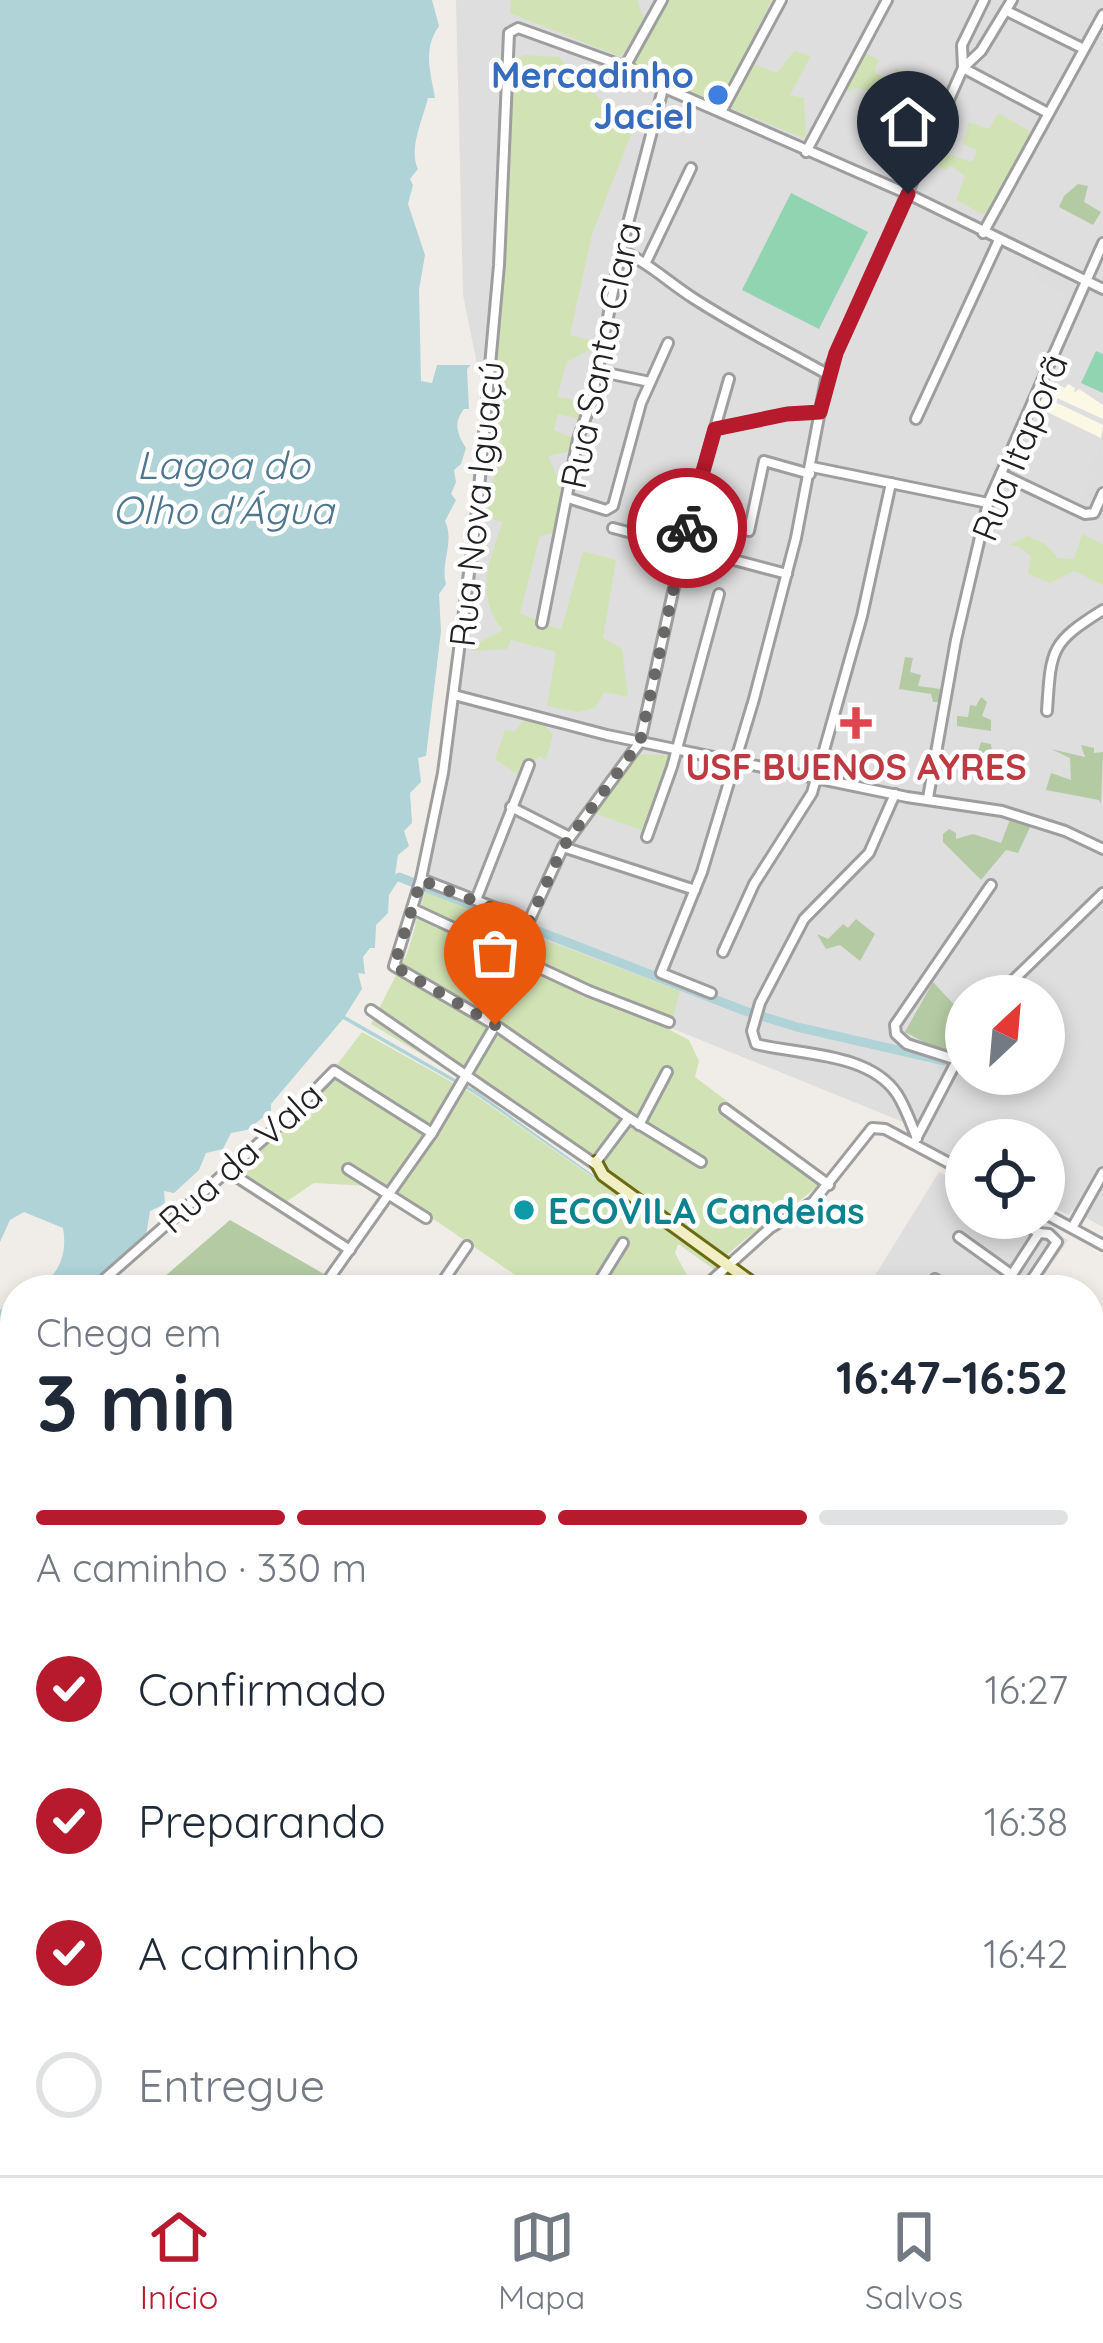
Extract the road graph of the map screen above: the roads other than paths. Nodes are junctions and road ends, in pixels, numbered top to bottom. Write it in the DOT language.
graph roads {
  1 [pos="662,0"];
  2 [pos="781,0"];
  3 [pos="887,0"];
  4 [pos="984,0"];
  5 [pos="1012,0"];
  6 [pos="1007,11"];
  7 [pos="1103,15"];
  8 [pos="1082,48"];
  9 [pos="629,68"];
  10 [pos="963,68"];
  11 [pos="663,89"];
  12 [pos="721,112"];
  13 [pos="1048,113"];
  14 [pos="806,152"];
  15 [pos="691,168"];
  16 [pos="908,194"];
  17 [pos="983,233"];
  18 [pos="999,240"];
  19 [pos="1103,243"];
  20 [pos="621,250"];
  21 [pos="646,262"];
  22 [pos="1088,283"];
  23 [pos="1103,289"];
  24 [pos="668,343"];
  25 [pos="597,371"];
  26 [pos="827,374"];
  27 [pos="729,379"];
  28 [pos="650,382"];
  29 [pos="820,412"];
  30 [pos="916,419"];
  31 [pos="715,429"];
  32 [pos="811,470"];
  33 [pos="1001,474"];
  34 [pos="891,483"];
  35 [pos="1103,493"];
  36 [pos="568,498"];
  37 [pos="988,503"];
  38 [pos="613,528"];
  39 [pos="748,532"];
  40 [pos="683,544"];
  41 [pos="787,574"];
  42 [pos="719,594"];
  43 [pos="1103,610"];
  44 [pos="542,623"];
  45 [pos="454,695"];
  46 [pos="1047,711"];
  47 [pos="640,742"];
  48 [pos="674,748"];
  49 [pos="735,760"];
  50 [pos="529,765"];
  51 [pos="817,777"];
  52 [pos="895,794"];
  53 [pos="928,797"];
  54 [pos="511,807"];
  55 [pos="570,837"];
  56 [pos="647,837"];
  57 [pos="563,847"];
  58 [pos="1103,849"];
  59 [pos="421,880"];
  60 [pos="992,885"];
  61 [pos="695,890"];
  62 [pos="1103,893"];
  63 [pos="476,900"];
  64 [pos="412,909"];
  65 [pos="723,952"];
  66 [pos="1019,975"];
  67 [pos="711,993"];
  68 [pos="371,1010"];
  69 [pos="669,1022"];
  70 [pos="495,1025"];
  71 [pos="945,1056"];
  72 [pos="667,1072"];
  73 [pos="465,1080"];
  74 [pos="945,1083"];
  75 [pos="725,1109"];
  76 [pos="628,1118"];
  77 [pos="640,1124"];
  78 [pos="432,1133"];
  79 [pos="915,1142"];
  80 [pos="945,1160"];
  81 [pos="701,1162"];
  82 [pos="596,1163"];
  83 [pos="348,1168"];
  84 [pos="226,1170"];
  85 [pos="1103,1173"];
  86 [pos="829,1185"];
  87 [pos="389,1194"];
  88 [pos="426,1218"];
  89 [pos="1065,1224"];
  90 [pos="1072,1228"];
  91 [pos="962,1239"];
  92 [pos="1036,1239"];
  93 [pos="1054,1239"];
  94 [pos="623,1244"];
  95 [pos="1103,1245"];
  96 [pos="467,1246"];
  97 [pos="350,1250"];
  98 [pos="727,1264"];
  99 [pos="109,1275"];
  100 [pos="332,1275"];
  101 [pos="447,1275"];
  102 [pos="603,1275"];
  103 [pos="716,1275"];
  104 [pos="742,1275"];
  105 [pos="1012,1275"];
  106 [pos="1034,1275"];
  1 -- 9 [label="street"];
  2 -- 12 [label="street"];
  3 -- 14 [label="street"];
  4 -- 10 [label="street"];
  5 -- 6 [label="street"];
  6 -- 8 [label="street"];
  6 -- 10 [label="street"];
  7 -- 8 [label="street"];
  8 -- 13 [label="street"];
  9 -- 11 [label="street"];
  9 -- 45 [label="street, Rua Nova Iguaçú"];
  10 -- 13 [label="street"];
  10 -- 16 [label="street"];
  11 -- 12 [label="street"];
  11 -- 20 [label="street, Rua Santa Clara"];
  12 -- 14 [label="street"];
  13 -- 17 [label="street"];
  14 -- 16 [label="street"];
  15 -- 21 [label="street"];
  16 -- 17 [label="street"];
  16 -- 26 [label="street"];
  17 -- 18 [label="street"];
  18 -- 22 [label="street"];
  18 -- 30 [label="street"];
  19 -- 22 [label="street, Rua Itaporã"];
  20 -- 21 [label="street"];
  20 -- 25 [label="street, Rua Santa Clara"];
  21 -- 26 [label="street"];
  22 -- 23 [label="street"];
  22 -- 33 [label="street, Rua Itaporã"];
  24 -- 28 [label="street"];
  25 -- 28 [label="street"];
  25 -- 36 [label="street, Rua Santa Clara"];
  26 -- 29 [label="street"];
  27 -- 31 [label="street"];
  28 -- 36 [label="street"];
  29 -- 31 [label="street"];
  29 -- 32 [label="street"];
  31 -- 40 [label="street"];
  32 -- 34 [label="street"];
  32 -- 39 [label="street"];
  32 -- 41 [label="street"];
  33 -- 35 [label="street"];
  33 -- 37 [label="street, Rua Itaporã"];
  34 -- 37 [label="street"];
  34 -- 51 [label="street"];
  36 -- 44 [label="street, Rua Santa Clara"];
  37 -- 53 [label="street, Rua Itaporã"];
  38 -- 40 [label="street"];
  40 -- 41 [label="street"];
  40 -- 47 [label="street"];
  41 -- 49 [label="street"];
  42 -- 48 [label="street"];
  43 -- 46 [label="street"];
  45 -- 47 [label="street"];
  45 -- 59 [label="street, Rua Nova Iguaçú"];
  47 -- 48 [label="street"];
  47 -- 55 [label="street"];
  48 -- 49 [label="street"];
  48 -- 56 [label="street"];
  49 -- 51 [label="street"];
  49 -- 61 [label="street"];
  50 -- 54 [label="street"];
  51 -- 52 [label="street"];
  51 -- 65 [label="street"];
  52 -- 53 [label="street"];
  52 -- 79 [label="street"];
  53 -- 58 [label="street"];
  54 -- 55 [label="street"];
  54 -- 63 [label="street"];
  55 -- 57 [label="street"];
  57 -- 61 [label="street"];
  57 -- 63 [label="street"];
  59 -- 63 [label="street"];
  59 -- 64 [label="street, Rua Nova Iguaçú"];
  60 -- 71 [label="street"];
  61 -- 67 [label="street"];
  62 -- 66 [label="street"];
  64 -- 69 [label="street"];
  64 -- 70 [label="street, Rua Nova Iguaçú"];
  68 -- 73 [label="street"];
  70 -- 73 [label="street"];
  70 -- 76 [label="street"];
  72 -- 77 [label="street"];
  73 -- 78 [label="street"];
  73 -- 82 [label="street"];
  74 -- 79 [label="street"];
  75 -- 86 [label="street"];
  76 -- 77 [label="street"];
  76 -- 82 [label="street"];
  77 -- 81 [label="street"];
  78 -- 84 [label="street, Rua da Vala"];
  78 -- 87 [label="street"];
  79 -- 80 [label="street"];
  79 -- 86 [label="street"];
  82 -- 98 [label="main road"];
  83 -- 87 [label="street"];
  84 -- 97 [label="street"];
  84 -- 99 [label="street, Rua da Vala"];
  85 -- 90 [label="street"];
  86 -- 98 [label="street"];
  87 -- 88 [label="street"];
  87 -- 97 [label="street"];
  89 -- 90 [label="street"];
  90 -- 95 [label="street"];
  91 -- 105 [label="street"];
  92 -- 105 [label="street"];
  93 -- 106 [label="street"];
  94 -- 102 [label="street"];
  96 -- 101 [label="street"];
  97 -- 100 [label="street"];
  98 -- 103 [label="street"];
  98 -- 104 [label="main road"];
}
